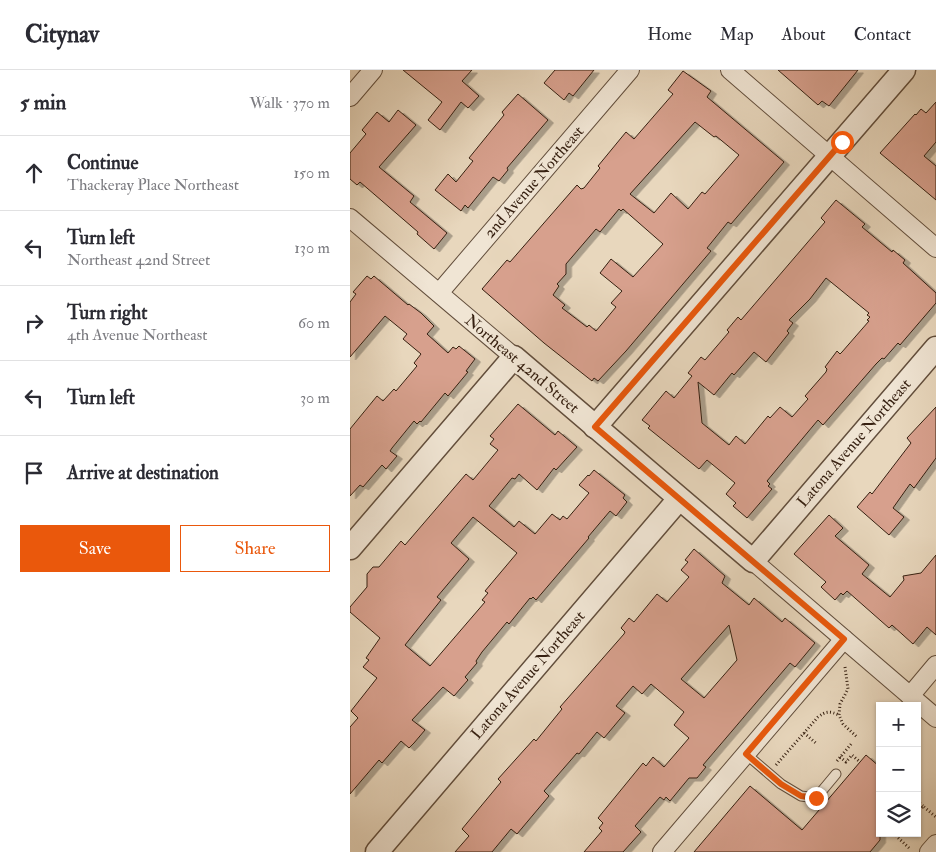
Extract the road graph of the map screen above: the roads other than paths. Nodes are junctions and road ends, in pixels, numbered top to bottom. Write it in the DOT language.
graph roads {
  1 [pos="374,70"];
  2 [pos="630,70"];
  3 [pos="730,70"];
  4 [pos="904,70"];
  5 [pos="350,97"];
  6 [pos="830,155"];
  7 [pos="353,227"];
  8 [pos="936,248"];
  9 [pos="439,293"];
  10 [pos="936,348"];
  11 [pos="514,357"];
  12 [pos="595,427"];
  13 [pos="679,499"];
  14 [pos="350,548"];
  15 [pos="753,561"];
  16 [pos="844,639"];
  17 [pos="936,666"];
  18 [pos="910,696"];
  19 [pos="936,718"];
  20 [pos="746,754"];
  21 [pos="836,774"];
  22 [pos="936,844"];
  23 [pos="377,852"];
  24 [pos="662,852"];
  25 [pos="929,852"];
  1 -- 5 [label="street"];
  2 -- 9 [label="street, 2nd Avenue Northeast"];
  3 -- 6 [label="street"];
  4 -- 6 [label="street"];
  6 -- 8 [label="street"];
  6 -- 12 [label="street"];
  7 -- 9 [label="street, Northeast 42nd Street"];
  9 -- 11 [label="street, Northeast 42nd Street"];
  10 -- 15 [label="street, Latona Avenue Northeast"];
  11 -- 12 [label="street, Northeast 42nd Street"];
  11 -- 14 [label="street"];
  12 -- 13 [label="street, Northeast 42nd Street"];
  13 -- 15 [label="street, Northeast 42nd Street"];
  13 -- 23 [label="street, Latona Avenue Northeast"];
  15 -- 16 [label="street, Northeast 42nd Street"];
  16 -- 18 [label="street, Northeast 42nd Street"];
  16 -- 20 [label="street"];
  17 -- 18 [label="street"];
  18 -- 19 [label="street, Northeast 42nd Street"];
  20 -- 21 [label="lane"];
  20 -- 24 [label="street"];
  22 -- 25 [label="street"];
}
